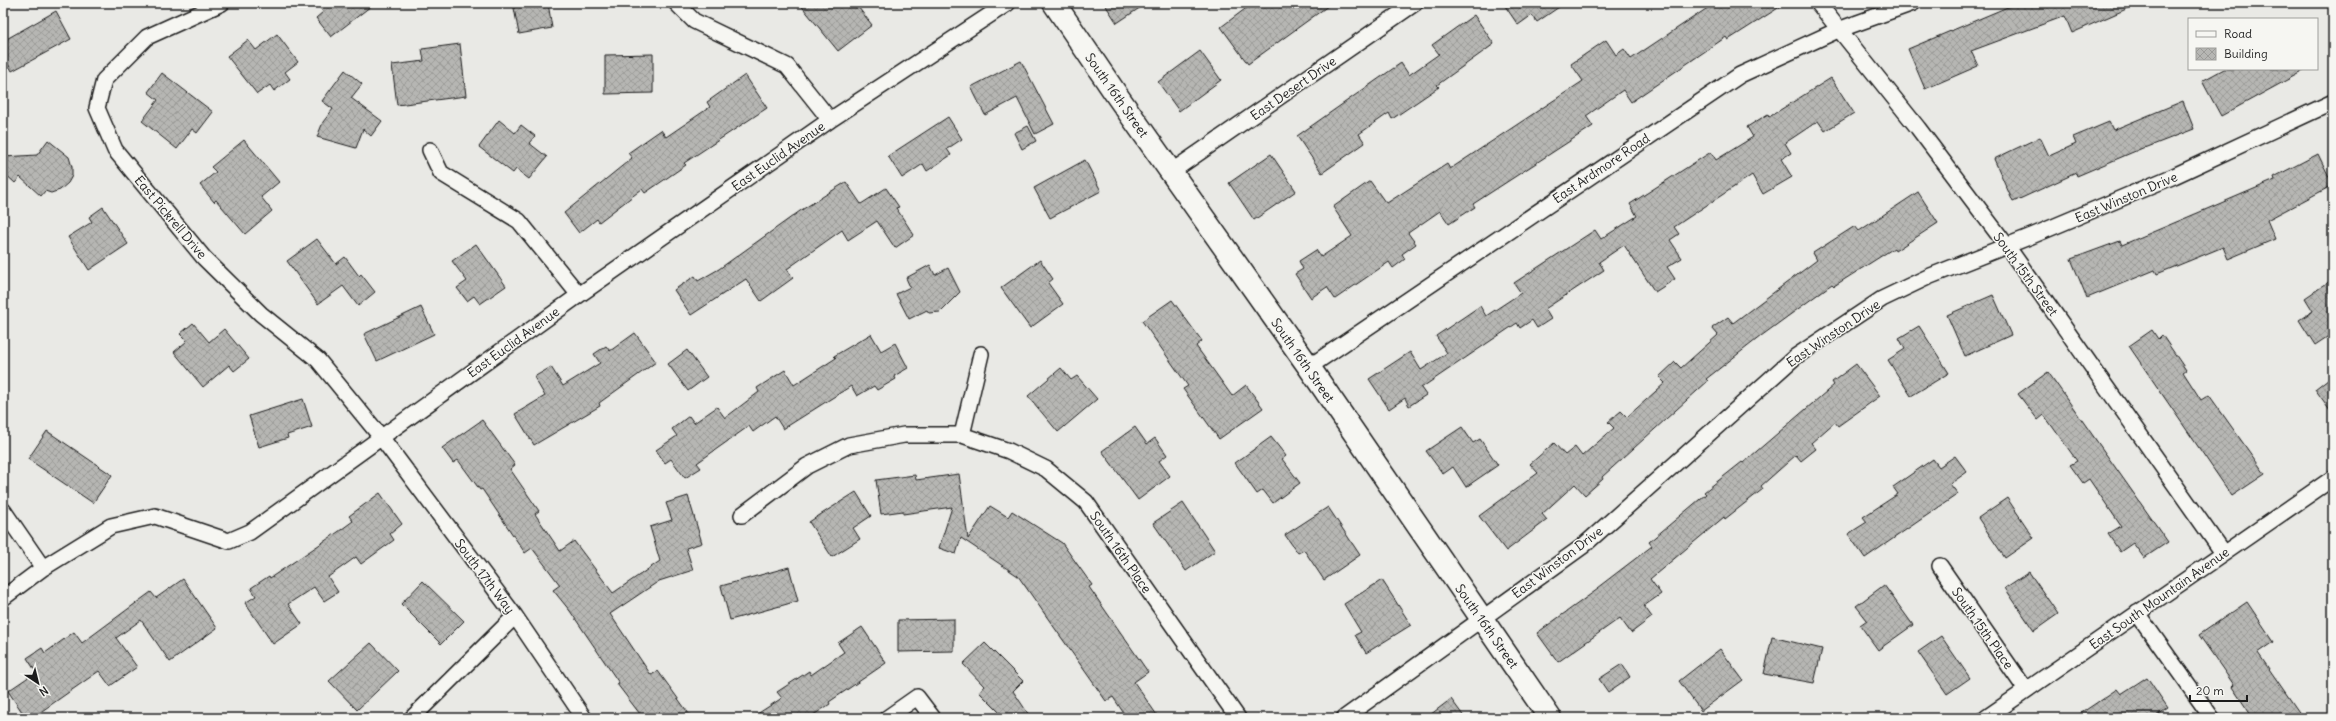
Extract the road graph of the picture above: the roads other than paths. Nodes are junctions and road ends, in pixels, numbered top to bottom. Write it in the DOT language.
graph roads {
  1 [pos="222,3"];
  2 [pos="676,3"];
  3 [pos="1008,3"];
  4 [pos="1054,3"];
  5 [pos="1415,3"];
  6 [pos="1818,3"];
  7 [pos="1913,3"];
  8 [pos="1838,30"];
  9 [pos="2333,102"];
  10 [pos="830,120"];
  11 [pos="430,150"];
  12 [pos="1171,172"];
  13 [pos="2006,246"];
  14 [pos="579,295"];
  15 [pos="981,354"];
  16 [pos="1309,367"];
  17 [pos="962,436"];
  18 [pos="380,437"];
  19 [pos="2333,478"];
  20 [pos="3,510"];
  21 [pos="742,515"];
  22 [pos="2223,553"];
  23 [pos="1940,566"];
  24 [pos="43,568"];
  25 [pos="3,598"];
  26 [pos="2137,613"];
  27 [pos="515,616"];
  28 [pos="1482,618"];
  29 [pos="2026,690"];
  30 [pos="412,718"];
  31 [pos="584,718"];
  32 [pos="887,718"];
  33 [pos="933,718"];
  34 [pos="1238,718"];
  35 [pos="1344,718"];
  36 [pos="1550,718"];
  37 [pos="1986,718"];
  38 [pos="2212,718"];
  1 -- 18 [label="street, East Pickrell Drive"];
  2 -- 10 [label="street"];
  3 -- 10 [label="street, East Euclid Avenue"];
  4 -- 12 [label="main road, South 16th Street"];
  5 -- 12 [label="street, East Desert Drive"];
  6 -- 8 [label="street, South 15th Street"];
  7 -- 8 [label="street, East Ardmore Road"];
  8 -- 13 [label="street, South 15th Street"];
  8 -- 16 [label="street, East Ardmore Road"];
  9 -- 13 [label="street, East Winston Drive"];
  10 -- 14 [label="street, East Euclid Avenue"];
  11 -- 14 [label="street"];
  12 -- 16 [label="main road, South 16th Street"];
  13 -- 22 [label="street, South 15th Street"];
  13 -- 28 [label="street, East Winston Drive"];
  14 -- 18 [label="street, East Euclid Avenue"];
  15 -- 17 [label="street"];
  16 -- 28 [label="main road, South 16th Street"];
  17 -- 21 [label="street, South 16th Place"];
  17 -- 34 [label="street, South 16th Place"];
  18 -- 24 [label="street, East Euclid Avenue"];
  18 -- 27 [label="street, South 17th Way"];
  19 -- 22 [label="street, East South Mountain Avenue"];
  20 -- 24 [label="street"];
  22 -- 26 [label="street, East South Mountain Avenue"];
  23 -- 29 [label="street, South 15th Place"];
  24 -- 25 [label="street, East Euclid Avenue"];
  26 -- 29 [label="street, East South Mountain Avenue"];
  26 -- 38 [label="street"];
  27 -- 30 [label="street"];
  27 -- 31 [label="street, South 17th Way"];
  28 -- 35 [label="street, East Winston Drive"];
  28 -- 36 [label="main road, South 16th Street"];
  29 -- 37 [label="street, East South Mountain Avenue"];
  32 -- 33 [label="street"];
}
